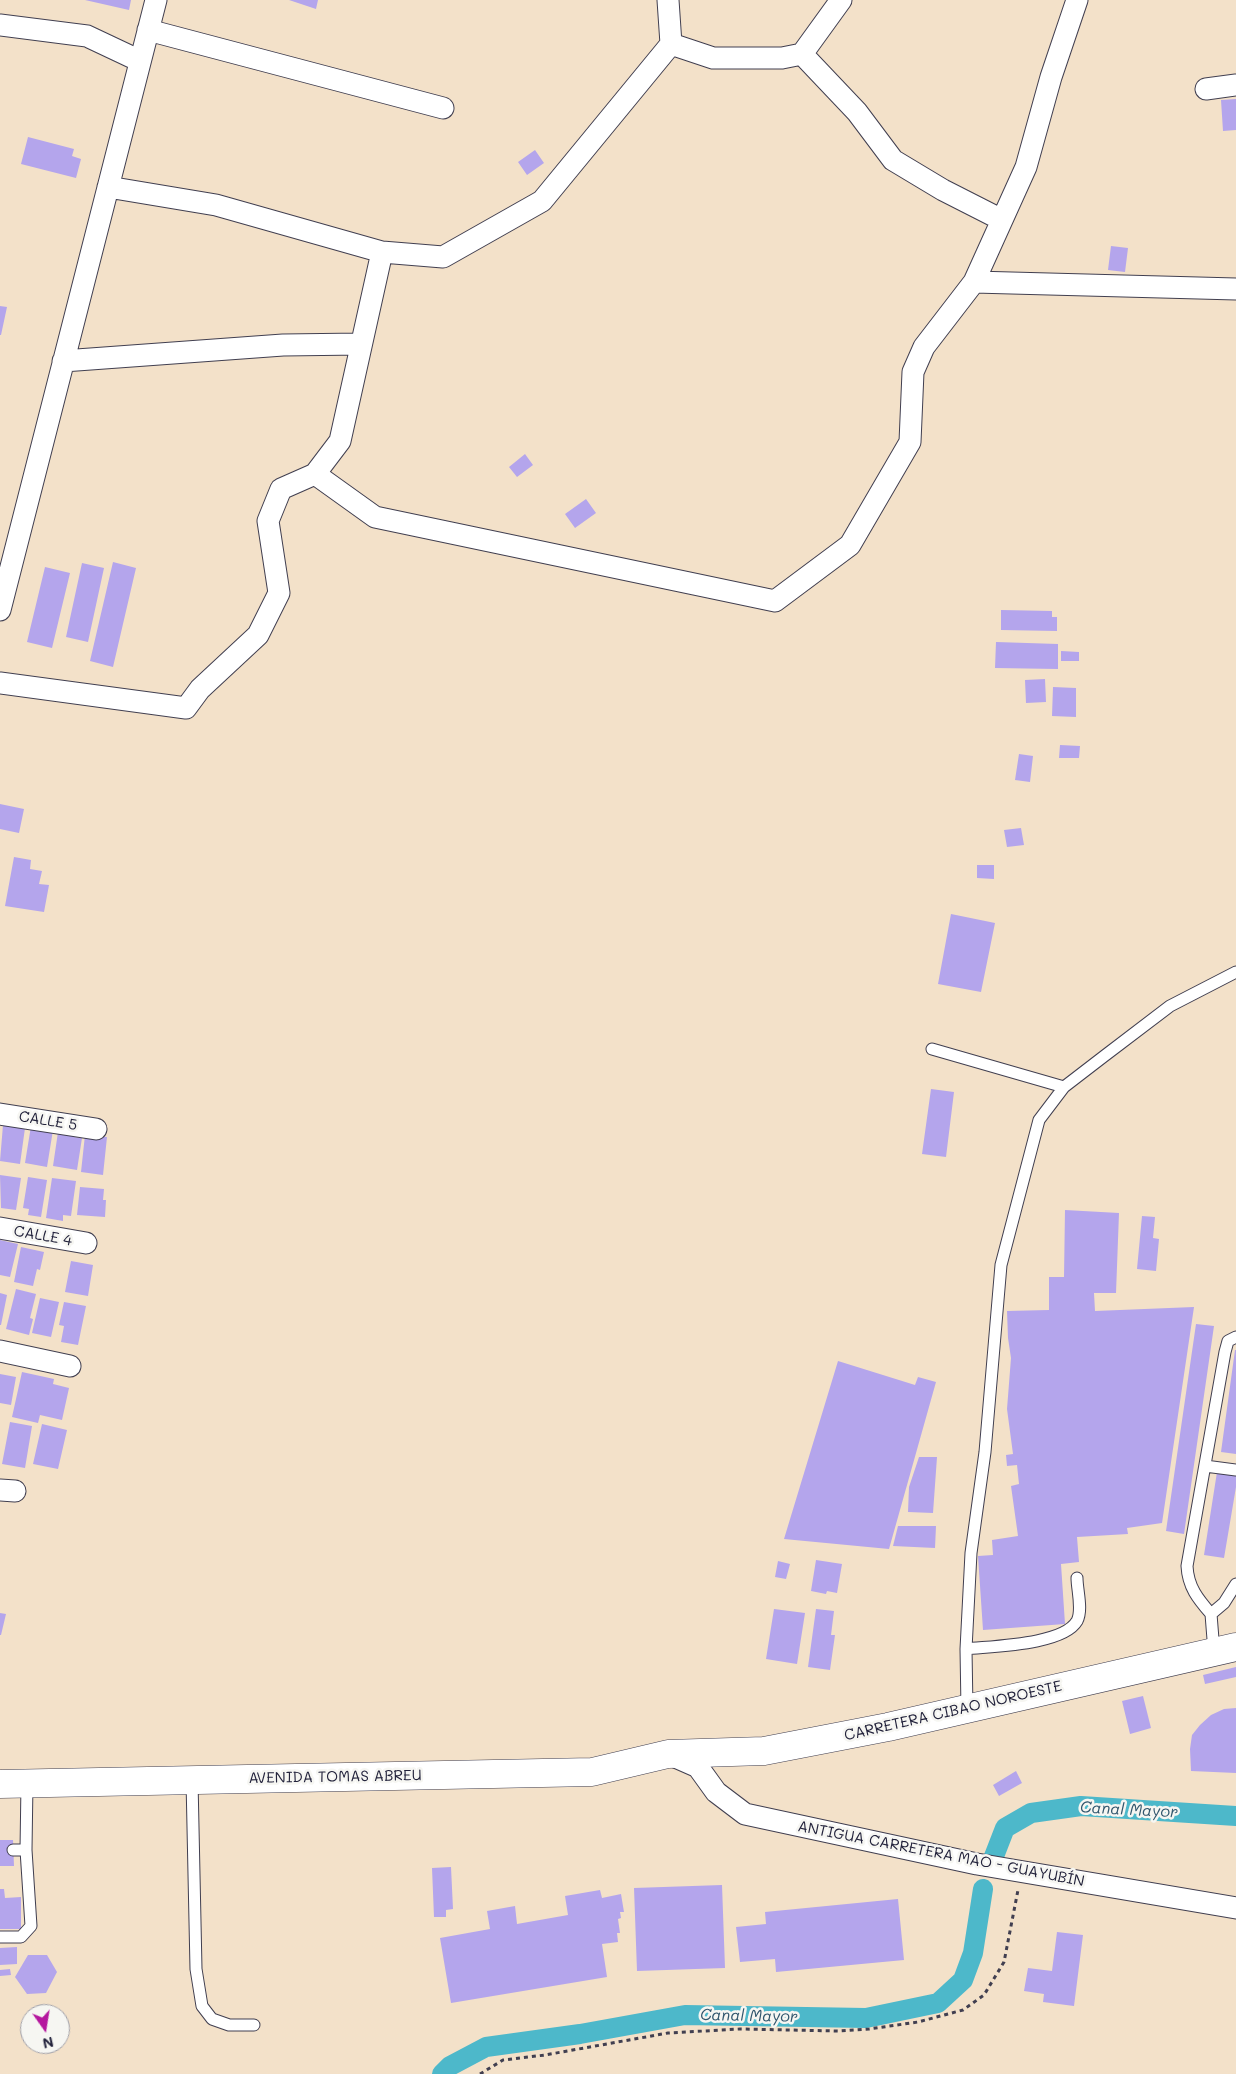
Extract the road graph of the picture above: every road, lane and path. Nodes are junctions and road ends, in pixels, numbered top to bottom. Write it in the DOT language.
graph roads {
  1 [pos="156,0"];
  2 [pos="668,0"];
  3 [pos="841,0"];
  4 [pos="1077,0"];
  5 [pos="0,25"];
  6 [pos="148,30"];
  7 [pos="671,44"];
  8 [pos="802,54"];
  9 [pos="140,60"];
  10 [pos="1236,85"];
  11 [pos="1206,89"];
  12 [pos="443,108"];
  13 [pos="108,187"];
  14 [pos="1002,220"];
  15 [pos="382,252"];
  16 [pos="974,282"];
  17 [pos="1236,289"];
  18 [pos="362,344"];
  19 [pos="64,360"];
  20 [pos="315,474"];
  21 [pos="0,610"];
  22 [pos="0,683"];
  23 [pos="1236,972"];
  24 [pos="932,1049"];
  25 [pos="1064,1087"];
  26 [pos="0,1114"];
  27 [pos="96,1129"];
  28 [pos="0,1228"];
  29 [pos="86,1243"];
  30 [pos="1236,1337"];
  31 [pos="0,1351"];
  32 [pos="70,1366"];
  33 [pos="1205,1466"];
  34 [pos="1236,1470"];
  35 [pos="1077,1578"];
  36 [pos="1236,1584"];
  37 [pos="1211,1614"];
  38 [pos="966,1649"];
  39 [pos="1225,1649"];
  40 [pos="967,1709"];
  41 [pos="668,1754"];
  42 [pos="192,1780"];
  43 [pos="27,1783"];
  44 [pos="0,1784"];
  45 [pos="13,1850"];
  46 [pos="26,1850"];
  47 [pos="1021,1872"];
  48 [pos="1236,1908"];
  49 [pos="0,1937"];
  50 [pos="254,2024"];
  51 [pos="480,2074"];
  1 -- 6 [label="street"];
  2 -- 7 [label="street"];
  3 -- 8 [label="street"];
  4 -- 14 [label="street"];
  5 -- 9 [label="street"];
  6 -- 9 [label="street"];
  6 -- 12 [label="street"];
  7 -- 8 [label="street"];
  7 -- 15 [label="street"];
  8 -- 14 [label="street"];
  9 -- 13 [label="street"];
  10 -- 11 [label="street"];
  13 -- 15 [label="street"];
  13 -- 19 [label="street"];
  14 -- 16 [label="street"];
  15 -- 18 [label="street"];
  16 -- 17 [label="street"];
  16 -- 20 [label="street"];
  18 -- 19 [label="street"];
  18 -- 20 [label="street"];
  19 -- 21 [label="street"];
  20 -- 22 [label="street"];
  23 -- 25 [label="lane"];
  24 -- 25 [label="lane"];
  25 -- 38 [label="lane"];
  26 -- 27 [label="street, CALLE 5"];
  28 -- 29 [label="street, CALLE 4"];
  30 -- 33 [label="lane"];
  31 -- 32 [label="street"];
  33 -- 34 [label="lane"];
  33 -- 37 [label="lane"];
  35 -- 38 [label="lane"];
  36 -- 37 [label="lane"];
  37 -- 39 [label="lane"];
  38 -- 40 [label="lane"];
  39 -- 40 [label="main road, CARRETERA CIBAO NOROESTE"];
  40 -- 41 [label="main road, CARRETERA CIBAO NOROESTE"];
  41 -- 42 [label="main road, AVENIDA TOMAS ABREU"];
  41 -- 47 [label="street, ANTIGUA CARRETERA MAO - GUAYUBÍN"];
  42 -- 43 [label="main road, AVENIDA TOMAS ABREU"];
  42 -- 50 [label="lane"];
  43 -- 44 [label="main road, AVENIDA TOMAS ABREU"];
  43 -- 46 [label="lane"];
  45 -- 46 [label="lane"];
  46 -- 49 [label="lane"];
  47 -- 48 [label="street, ANTIGUA CARRETERA MAO - GUAYUBÍN"];
  47 -- 51 [label="path"];
}
